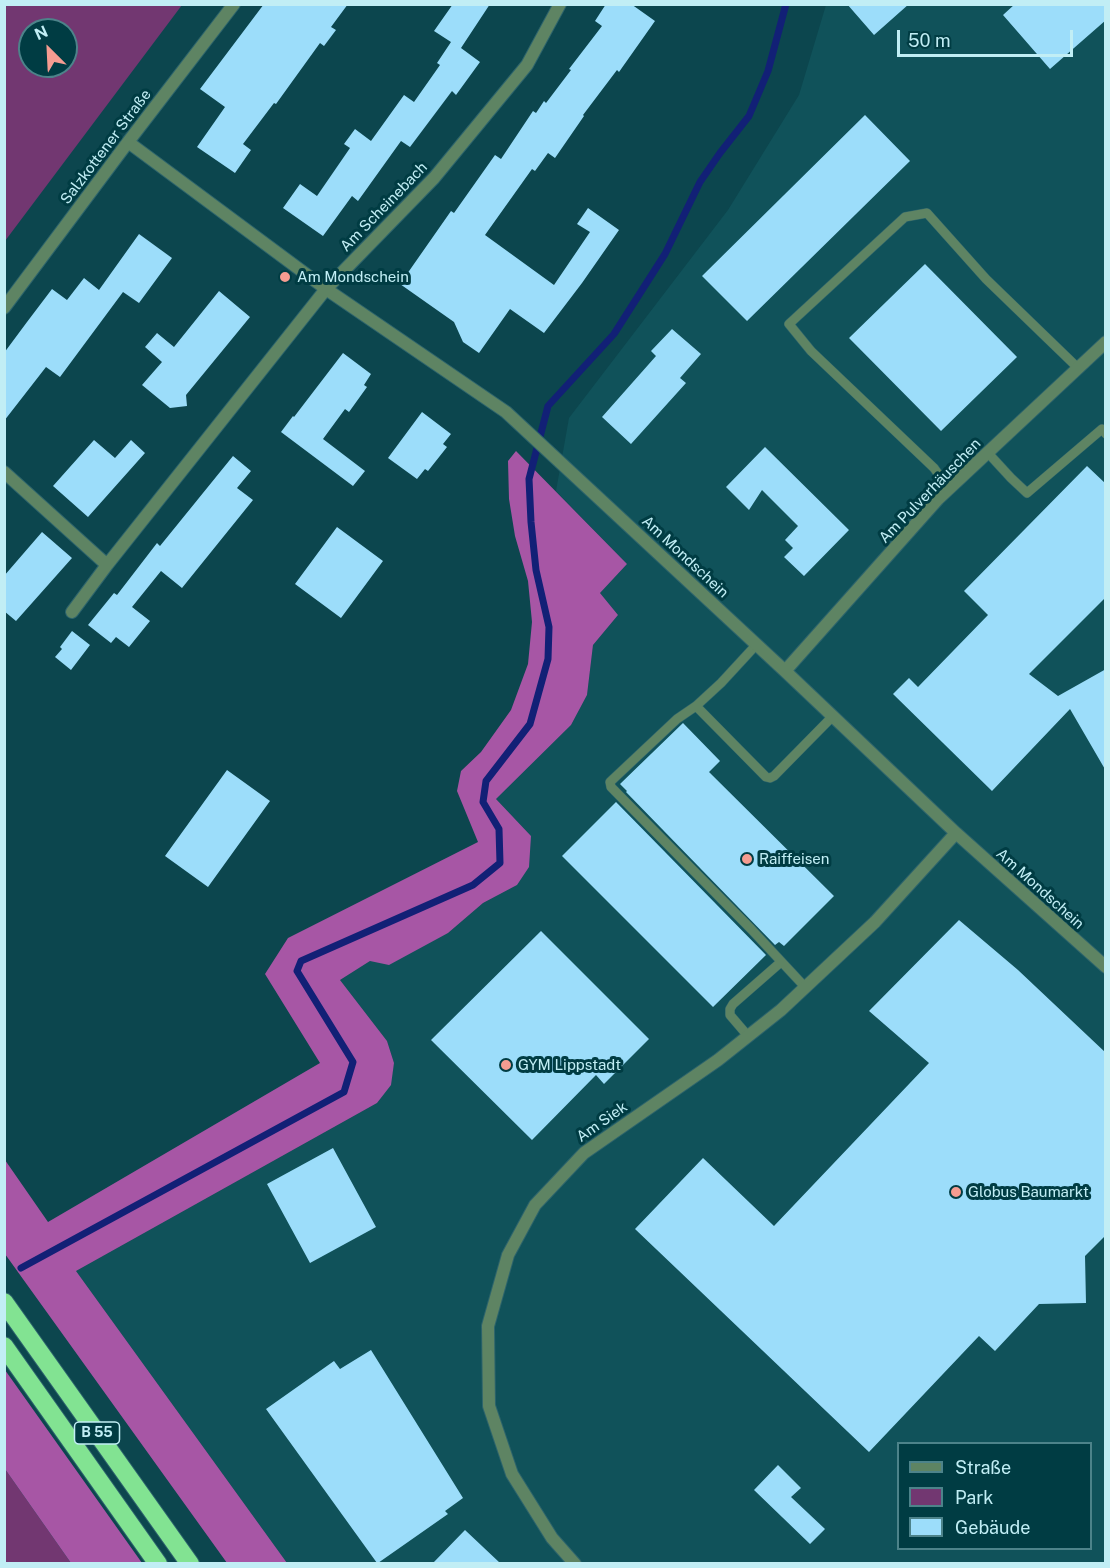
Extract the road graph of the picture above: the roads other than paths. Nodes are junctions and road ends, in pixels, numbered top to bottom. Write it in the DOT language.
graph roads {
  1 [pos="234,4"];
  2 [pos="560,4"];
  3 [pos="128,142"];
  4 [pos="326,289"];
  5 [pos="4,308"];
  6 [pos="1106,342"];
  7 [pos="1078,368"];
  8 [pos="1106,434"];
  9 [pos="988,453"];
  10 [pos="4,472"];
  11 [pos="949,489"];
  12 [pos="107,565"];
  13 [pos="72,612"];
  14 [pos="757,644"];
  15 [pos="785,671"];
  16 [pos="696,706"];
  17 [pos="833,716"];
  18 [pos="956,833"];
  19 [pos="781,962"];
  20 [pos="1106,968"];
  21 [pos="805,987"];
  22 [pos="748,1036"];
  23 [pos="4,1302"];
  24 [pos="4,1346"];
  25 [pos="158,1563"];
  26 [pos="190,1563"];
  27 [pos="574,1563"];
  1 -- 3 [label="street, Salzkottener Straße"];
  2 -- 4 [label="street, Am Scheinebach"];
  3 -- 4 [label="street, Am Mondschein"];
  3 -- 5 [label="street, Salzkottener Straße"];
  4 -- 12 [label="street, Am Scheinebach"];
  4 -- 14 [label="street, Am Mondschein"];
  6 -- 7 [label="street, Am Pulverhäuschen"];
  7 -- 9 [label="street, Am Pulverhäuschen"];
  7 -- 11 [label="lane"];
  8 -- 9 [label="lane"];
  9 -- 11 [label="street, Am Pulverhäuschen"];
  10 -- 12 [label="street"];
  11 -- 15 [label="street, Am Pulverhäuschen"];
  12 -- 13 [label="street, Am Scheinebach"];
  14 -- 15 [label="street, Am Mondschein"];
  14 -- 16 [label="lane"];
  15 -- 17 [label="street, Am Mondschein"];
  16 -- 17 [label="lane"];
  16 -- 19 [label="lane"];
  17 -- 18 [label="street, Am Mondschein"];
  18 -- 20 [label="street, Am Mondschein"];
  18 -- 21 [label="street, Am Siek"];
  19 -- 21 [label="lane"];
  19 -- 22 [label="lane"];
  21 -- 22 [label="street, Am Siek"];
  22 -- 27 [label="street, Am Siek"];
  23 -- 26 [label="highway, B 55"];
  24 -- 25 [label="highway, B 55"];
}
